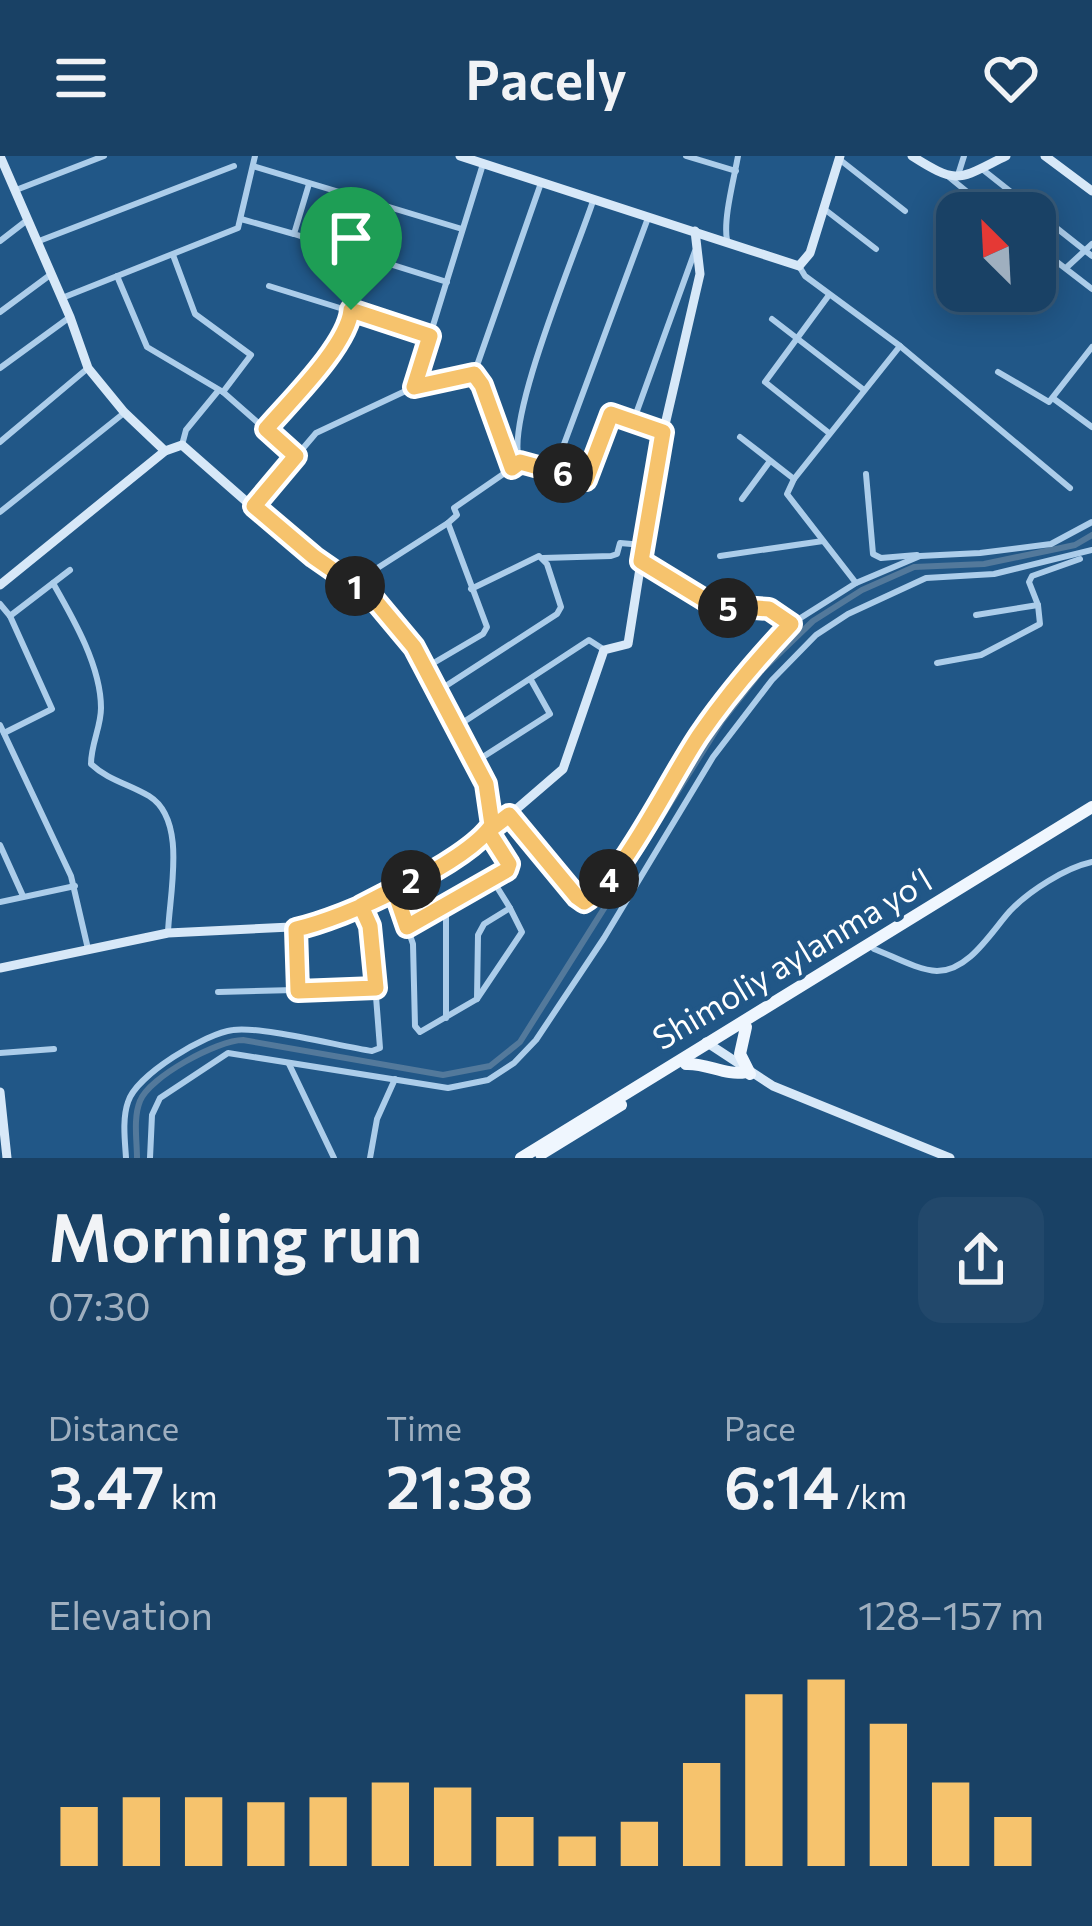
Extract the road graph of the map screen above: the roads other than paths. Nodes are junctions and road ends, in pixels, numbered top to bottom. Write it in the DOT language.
graph roads {
  1 [pos="0,156"];
  2 [pos="104,156"];
  3 [pos="460,156"];
  4 [pos="686,156"];
  5 [pos="738,156"];
  6 [pos="912,156"];
  7 [pos="964,156"];
  8 [pos="1006,156"];
  9 [pos="1045,156"];
  10 [pos="840,158"];
  11 [pos="479,160"];
  12 [pos="254,161"];
  13 [pos="234,166"];
  14 [pos="981,168"];
  15 [pos="736,171"];
  16 [pos="953,178"];
  17 [pos="309,183"];
  18 [pos="541,183"];
  19 [pos="13,191"];
  20 [pos="1092,191"];
  21 [pos="969,192"];
  22 [pos="593,201"];
  23 [pos="823,208"];
  24 [pos="905,211"];
  25 [pos="648,218"];
  26 [pos="241,219"];
  27 [pos="26,221"];
  28 [pos="464,230"];
  29 [pos="695,231"];
  30 [pos="294,234"];
  31 [pos="727,240"];
  32 [pos="0,241"];
  33 [pos="35,242"];
  34 [pos="697,248"];
  35 [pos="876,249"];
  36 [pos="1090,250"];
  37 [pos="173,255"];
  38 [pos="1056,261"];
  39 [pos="799,266"];
  40 [pos="1066,268"];
  41 [pos="51,274"];
  42 [pos="117,276"];
  43 [pos="448,282"];
  44 [pos="269,286"];
  45 [pos="1092,289"];
  46 [pos="830,296"];
  47 [pos="62,298"];
  48 [pos="351,310"];
  49 [pos="0,312"];
  50 [pos="70,317"];
  51 [pos="772,319"];
  52 [pos="430,336"];
  53 [pos="796,338"];
  54 [pos="899,346"];
  55 [pos="1092,347"];
  56 [pos="1089,357"];
  57 [pos="0,368"];
  58 [pos="88,368"];
  59 [pos="998,372"];
  60 [pos="474,374"];
  61 [pos="414,387"];
  62 [pos="864,389"];
  63 [pos="220,392"];
  64 [pos="1054,399"];
  65 [pos="124,412"];
  66 [pos="633,422"];
  67 [pos="1092,428"];
  68 [pos="266,429"];
  69 [pos="663,432"];
  70 [pos="829,434"];
  71 [pos="740,437"];
  72 [pos="0,442"];
  73 [pos="182,445"];
  74 [pos="165,451"];
  75 [pos="296,456"];
  76 [pos="770,461"];
  77 [pos="520,462"];
  78 [pos="512,468"];
  79 [pos="554,471"];
  80 [pos="866,474"];
  81 [pos="794,479"];
  82 [pos="1070,488"];
  83 [pos="742,499"];
  84 [pos="254,506"];
  85 [pos="0,512"];
  86 [pos="1092,522"];
  87 [pos="448,523"];
  88 [pos="823,541"];
  89 [pos="643,545"];
  90 [pos="1092,551"];
  91 [pos="720,556"];
  92 [pos="920,556"];
  93 [pos="543,558"];
  94 [pos="641,561"];
  95 [pos="70,569"];
  96 [pos="53,583"];
  97 [pos="856,583"];
  98 [pos="352,584"];
  99 [pos="0,585"];
  100 [pos="471,589"];
  101 [pos="0,604"];
  102 [pos="1038,605"];
  103 [pos="976,615"];
  104 [pos="10,616"];
  105 [pos="791,624"];
  106 [pos="604,650"];
  107 [pos="937,663"];
  108 [pos="425,668"];
  109 [pos="530,679"];
  110 [pos="438,691"];
  111 [pos="456,727"];
  112 [pos="2,734"];
  113 [pos="476,762"];
  114 [pos="1092,811"];
  115 [pos="509,815"];
  116 [pos="488,831"];
  117 [pos="1047,839"];
  118 [pos="0,845"];
  119 [pos="1092,862"];
  120 [pos="492,879"];
  121 [pos="75,886"];
  122 [pos="394,889"];
  123 [pos="23,896"];
  124 [pos="0,902"];
  125 [pos="446,905"];
  126 [pos="361,906"];
  127 [pos="510,908"];
  128 [pos="407,927"];
  129 [pos="296,929"];
  130 [pos="168,933"];
  131 [pos="88,949"];
  132 [pos="874,949"];
  133 [pos="0,968"];
  134 [pos="376,988"];
  135 [pos="298,991"];
  136 [pos="218,992"];
  137 [pos="477,999"];
  138 [pos="446,1018"];
  139 [pos="746,1027"];
  140 [pos="710,1045"];
  141 [pos="54,1049"];
  142 [pos="0,1053"];
  143 [pos="288,1062"];
  144 [pos="686,1064"];
  145 [pos="748,1073"];
  146 [pos="395,1079"];
  147 [pos="0,1092"];
  148 [pos="2,1127"];
  149 [pos="553,1143"];
  150 [pos="7,1158"];
  151 [pos="126,1158"];
  152 [pos="149,1158"];
  153 [pos="334,1158"];
  154 [pos="370,1158"];
  155 [pos="520,1158"];
  156 [pos="535,1158"];
  157 [pos="950,1158"];
  1 -- 19 [label="street"];
  2 -- 19 [label="street"];
  3 -- 11 [label="street"];
  4 -- 15 [label="street"];
  5 -- 15 [label="street"];
  6 -- 16 [label="street"];
  7 -- 16 [label="street"];
  8 -- 14 [label="street"];
  9 -- 20 [label="street"];
  10 -- 23 [label="street"];
  10 -- 24 [label="street"];
  11 -- 18 [label="street"];
  11 -- 28 [label="street"];
  12 -- 17 [label="street"];
  12 -- 26 [label="street"];
  13 -- 33 [label="street"];
  14 -- 16 [label="street"];
  14 -- 36 [label="street"];
  15 -- 31 [label="street"];
  16 -- 21 [label="street"];
  17 -- 28 [label="street"];
  17 -- 30 [label="street"];
  18 -- 22 [label="street"];
  18 -- 60 [label="street"];
  19 -- 27 [label="street"];
  22 -- 25 [label="street"];
  22 -- 77 [label="street"];
  23 -- 35 [label="street"];
  23 -- 39 [label="street"];
  25 -- 29 [label="street"];
  25 -- 79 [label="street"];
  26 -- 30 [label="street"];
  26 -- 37 [label="street"];
  27 -- 32 [label="street"];
  27 -- 33 [label="street"];
  28 -- 43 [label="street"];
  29 -- 31 [label="street"];
  29 -- 34 [label="street"];
  30 -- 43 [label="street"];
  31 -- 39 [label="street"];
  33 -- 41 [label="street"];
  34 -- 66 [label="street"];
  34 -- 69 [label="street"];
  36 -- 40 [label="street"];
  37 -- 42 [label="street"];
  37 -- 63 [label="street"];
  38 -- 40 [label="street"];
  39 -- 46 [label="street"];
  40 -- 45 [label="street"];
  41 -- 47 [label="street"];
  41 -- 49 [label="street"];
  42 -- 47 [label="street"];
  42 -- 63 [label="street"];
  43 -- 52 [label="street"];
  44 -- 48 [label="street"];
  46 -- 53 [label="street"];
  46 -- 54 [label="street"];
  47 -- 50 [label="street"];
  48 -- 52 [label="street"];
  48 -- 68 [label="street"];
  50 -- 57 [label="street"];
  50 -- 58 [label="street"];
  51 -- 53 [label="street"];
  52 -- 61 [label="street"];
  53 -- 62 [label="street"];
  53 -- 70 [label="street"];
  54 -- 62 [label="street"];
  54 -- 82 [label="street"];
  55 -- 56 [label="street"];
  56 -- 64 [label="street"];
  58 -- 65 [label="street"];
  58 -- 72 [label="street"];
  59 -- 64 [label="street"];
  60 -- 61 [label="street"];
  60 -- 78 [label="street"];
  61 -- 75 [label="street"];
  62 -- 70 [label="street"];
  63 -- 68 [label="street"];
  63 -- 73 [label="street"];
  64 -- 67 [label="street"];
  65 -- 74 [label="street"];
  65 -- 85 [label="street"];
  66 -- 69 [label="street"];
  66 -- 79 [label="street"];
  68 -- 75 [label="street"];
  69 -- 89 [label="street"];
  70 -- 81 [label="street"];
  71 -- 76 [label="street"];
  73 -- 74 [label="street"];
  73 -- 84 [label="street"];
  74 -- 99 [label="street"];
  75 -- 84 [label="street"];
  76 -- 81 [label="street"];
  76 -- 83 [label="street"];
  77 -- 78 [label="street"];
  77 -- 79 [label="street"];
  78 -- 87 [label="street"];
  80 -- 92 [label="street"];
  81 -- 88 [label="street"];
  84 -- 98 [label="street"];
  86 -- 92 [label="street"];
  87 -- 98 [label="street"];
  87 -- 100 [label="street"];
  88 -- 91 [label="street"];
  88 -- 97 [label="street"];
  89 -- 93 [label="street"];
  89 -- 94 [label="street"];
  90 -- 102 [label="street"];
  90 -- 146 [label="street"];
  92 -- 97 [label="street"];
  93 -- 100 [label="street"];
  93 -- 110 [label="street"];
  94 -- 105 [label="street"];
  94 -- 106 [label="street"];
  95 -- 96 [label="street"];
  96 -- 104 [label="street"];
  96 -- 130 [label="street"];
  97 -- 105 [label="street"];
  98 -- 108 [label="street"];
  100 -- 108 [label="street"];
  101 -- 104 [label="street"];
  102 -- 103 [label="street"];
  102 -- 107 [label="street"];
  104 -- 112 [label="street"];
  105 -- 115 [label="street"];
  106 -- 109 [label="street"];
  106 -- 115 [label="street"];
  108 -- 110 [label="street"];
  109 -- 111 [label="street"];
  109 -- 113 [label="street"];
  110 -- 111 [label="street"];
  111 -- 113 [label="street"];
  112 -- 121 [label="street"];
  113 -- 116 [label="street"];
  114 -- 117 [label="main road, Shimoliy aylanma yoʻl"];
  115 -- 116 [label="street"];
  116 -- 120 [label="street"];
  116 -- 122 [label="street"];
  117 -- 132 [label="main road, Shimoliy aylanma yoʻl"];
  117 -- 140 [label="main road, Shimoliy aylanma yoʻl"];
  118 -- 123 [label="street"];
  119 -- 132 [label="street"];
  120 -- 125 [label="street"];
  120 -- 127 [label="street"];
  121 -- 123 [label="street"];
  121 -- 131 [label="street"];
  122 -- 126 [label="street"];
  122 -- 128 [label="street"];
  123 -- 124 [label="street"];
  125 -- 128 [label="street"];
  125 -- 138 [label="street"];
  126 -- 129 [label="street"];
  126 -- 134 [label="street"];
  127 -- 137 [label="street"];
  127 -- 137 [label="street"];
  128 -- 138 [label="street"];
  129 -- 130 [label="street"];
  129 -- 135 [label="street"];
  130 -- 131 [label="street"];
  131 -- 133 [label="street"];
  132 -- 139 [label="main road, Shimoliy aylanma yoʻl"];
  134 -- 135 [label="street"];
  134 -- 151 [label="street"];
  135 -- 136 [label="street"];
  137 -- 138 [label="street"];
  139 -- 140 [label="main road, Shimoliy aylanma yoʻl"];
  139 -- 145 [label="main road"];
  140 -- 144 [label="main road, Shimoliy aylanma yoʻl"];
  140 -- 145 [label="street"];
  140 -- 149 [label="main road, Shimoliy aylanma yoʻl"];
  141 -- 142 [label="street"];
  143 -- 146 [label="street"];
  143 -- 152 [label="street"];
  143 -- 153 [label="street"];
  144 -- 145 [label="main road"];
  144 -- 149 [label="main road, Shimoliy aylanma yoʻl"];
  145 -- 157 [label="street"];
  146 -- 154 [label="street"];
  147 -- 148 [label="street"];
  148 -- 150 [label="street"];
  149 -- 155 [label="main road, Shimoliy aylanma yoʻl"];
  149 -- 156 [label="main road, Shimoliy aylanma yoʻl"];
}
